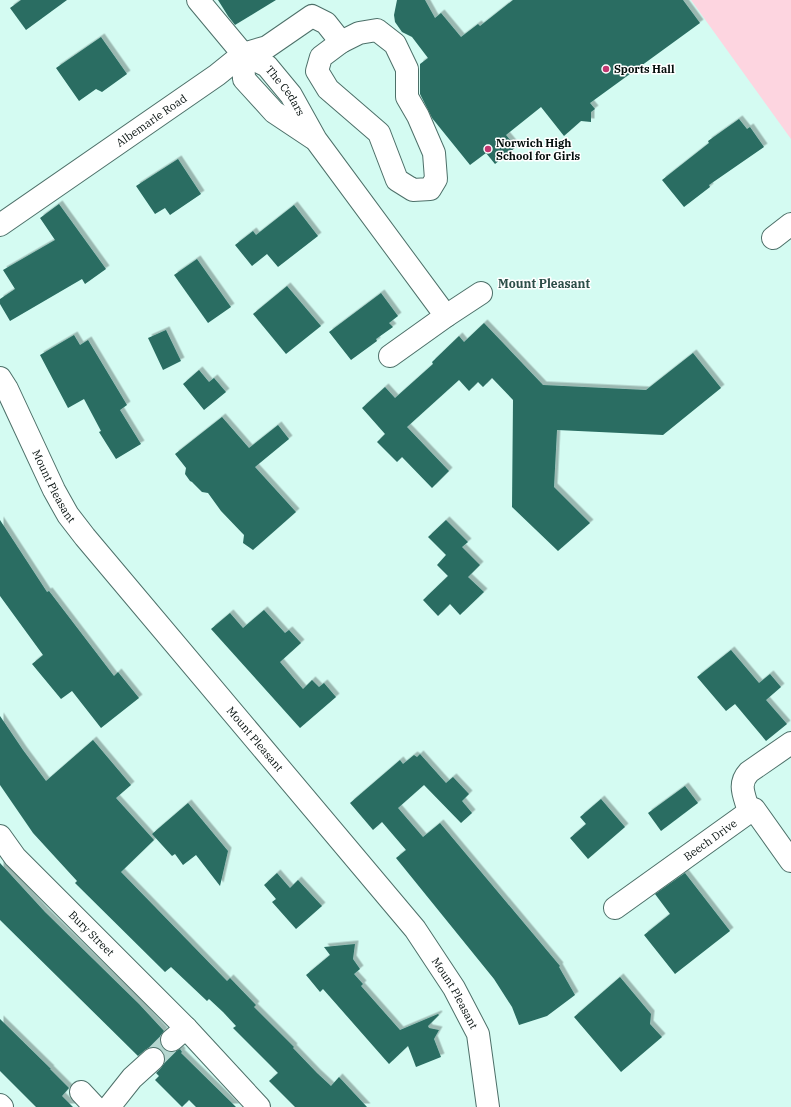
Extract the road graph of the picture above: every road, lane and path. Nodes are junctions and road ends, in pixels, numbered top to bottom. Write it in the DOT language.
graph roads {
  1 [pos="198,0"];
  2 [pos="341,42"];
  3 [pos="243,54"];
  4 [pos="791,224"];
  5 [pos="0,225"];
  6 [pos="773,238"];
  7 [pos="481,293"];
  8 [pos="446,316"];
  9 [pos="390,356"];
  10 [pos="2,387"];
  11 [pos="791,742"];
  12 [pos="749,812"];
  13 [pos="0,836"];
  14 [pos="791,861"];
  15 [pos="615,908"];
  16 [pos="153,1059"];
  17 [pos="109,1107"];
  18 [pos="260,1107"];
  19 [pos="488,1107"];
  1 -- 3 [label="street"];
  2 -- 2 [label="street"];
  2 -- 3 [label="street"];
  3 -- 5 [label="street, Albemarle Road"];
  3 -- 8 [label="street, The Cedars"];
  4 -- 6 [label="street"];
  7 -- 8 [label="street"];
  8 -- 9 [label="street"];
  10 -- 19 [label="street, Mount Pleasant"];
  11 -- 12 [label="street"];
  12 -- 14 [label="street"];
  12 -- 15 [label="street, Beech Drive"];
  13 -- 18 [label="street, Bury Street"];
  16 -- 17 [label="street"];
}
